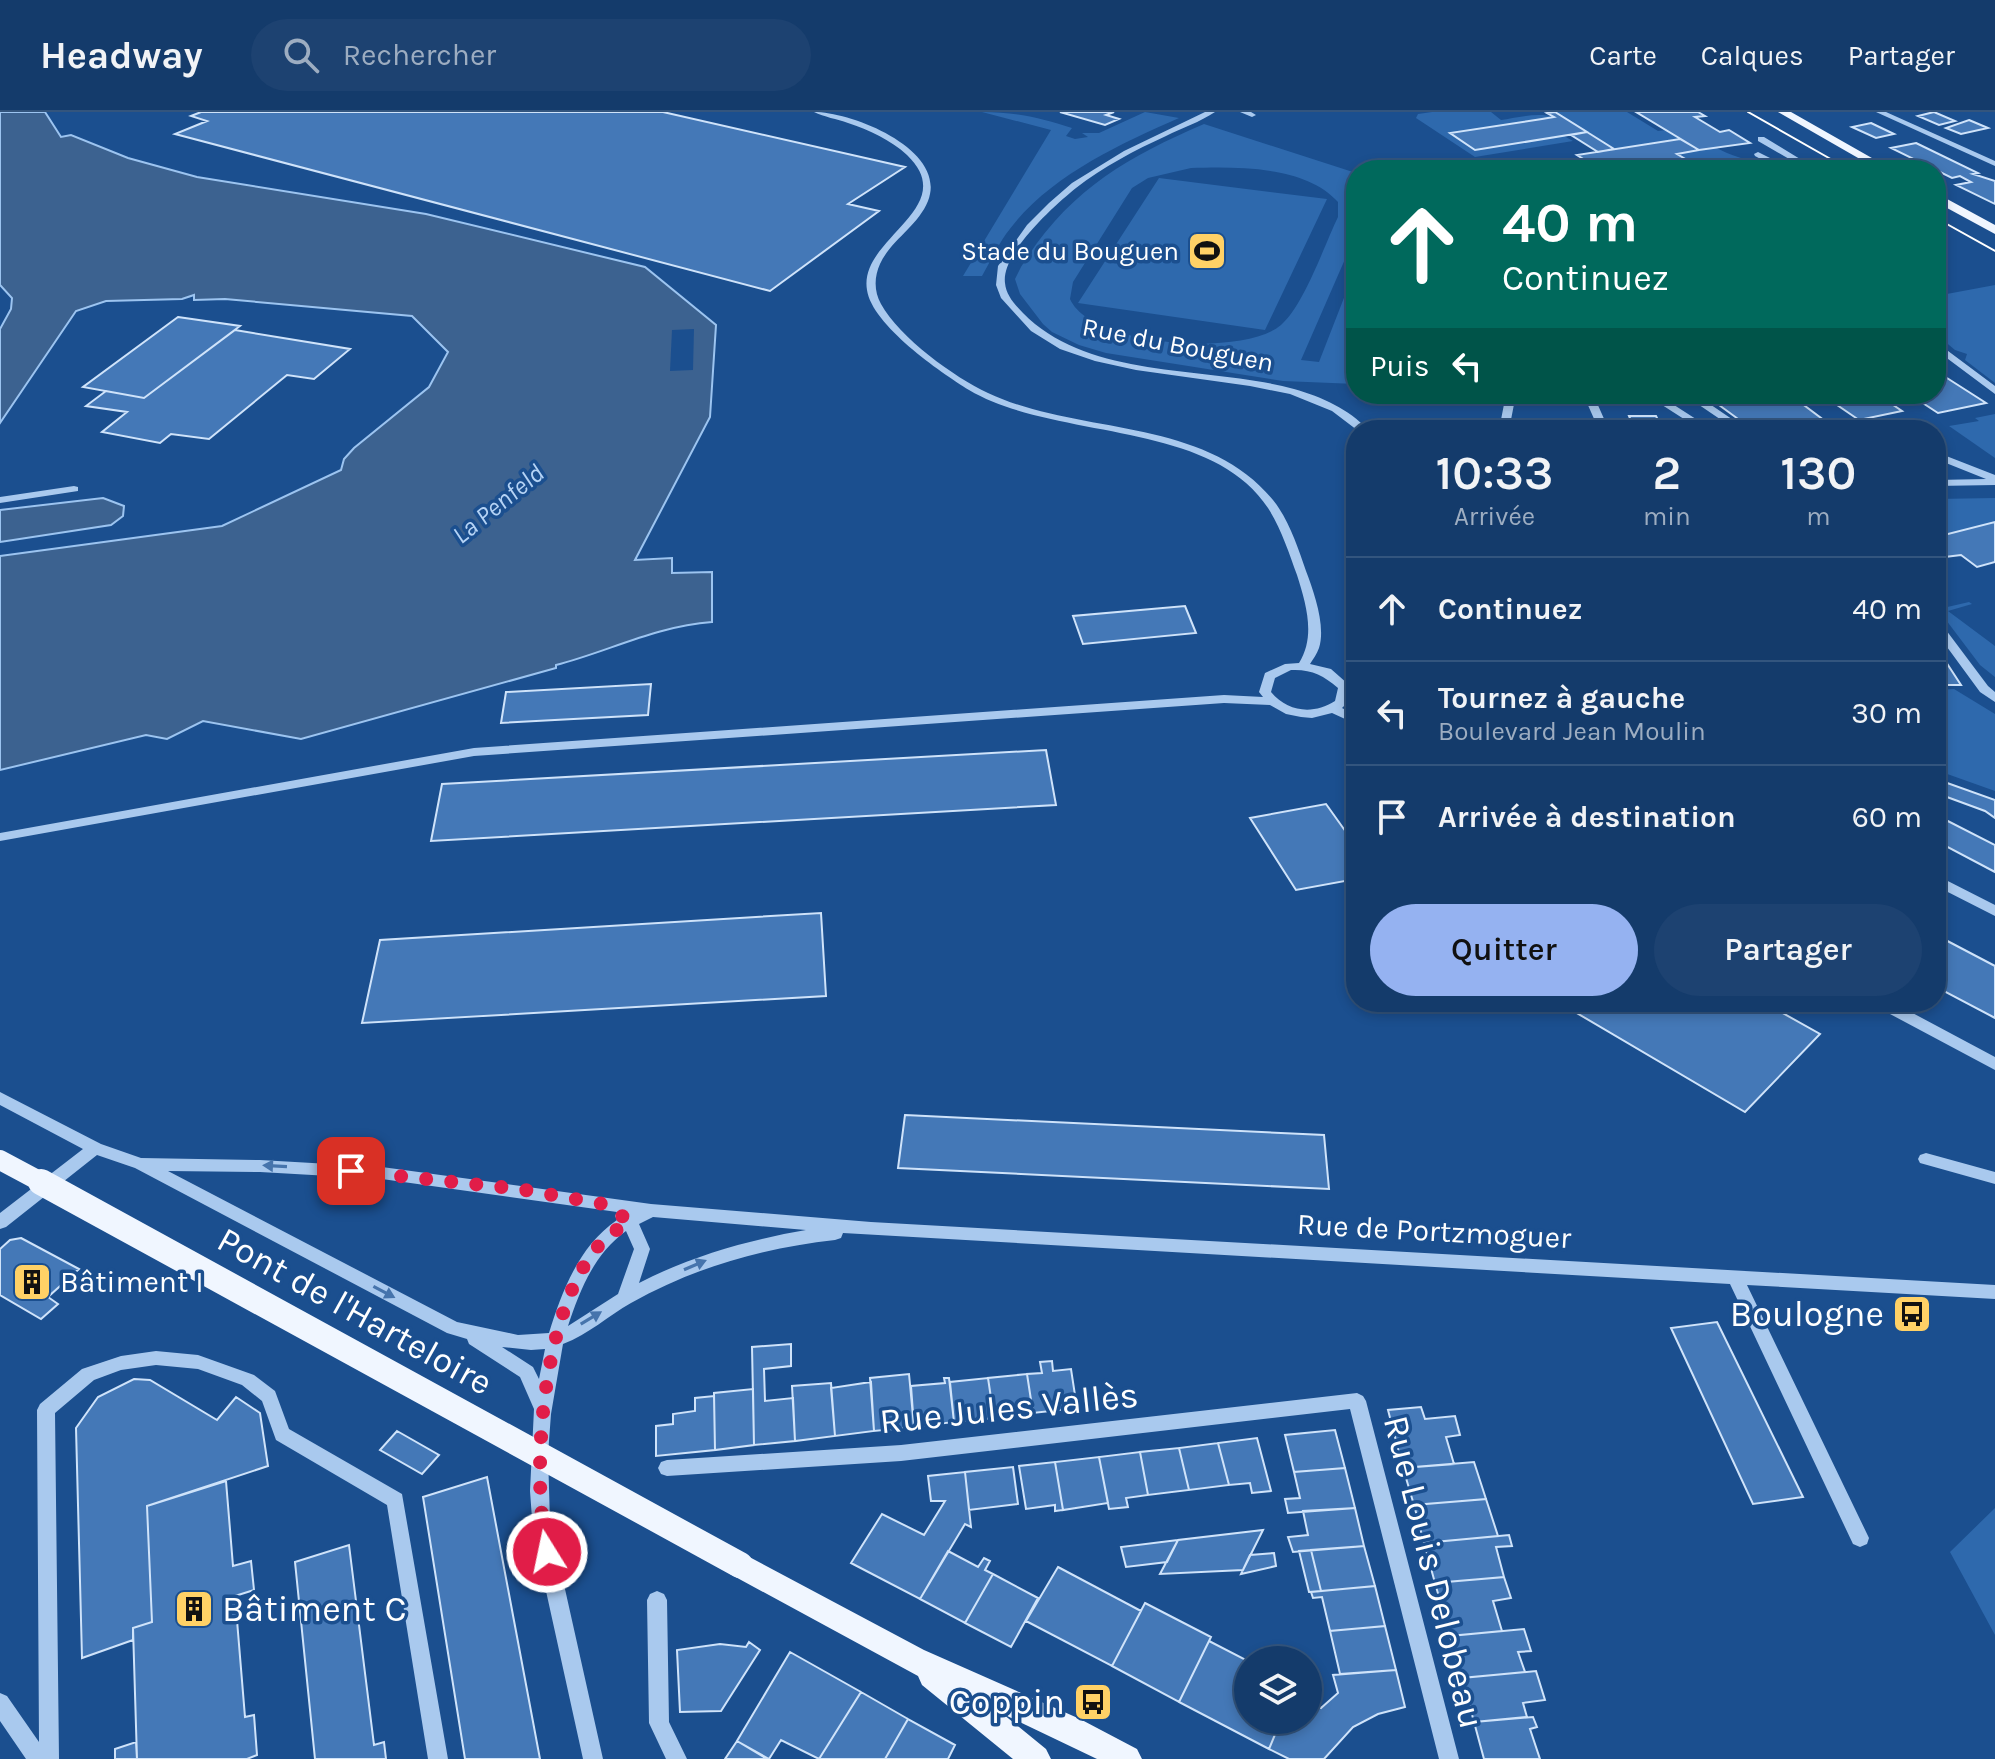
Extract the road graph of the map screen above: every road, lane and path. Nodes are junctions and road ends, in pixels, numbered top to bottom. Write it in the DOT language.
graph roads {
  1 [pos="818,112"];
  2 [pos="1211,112"];
  3 [pos="1783,112"];
  4 [pos="1880,112"];
  5 [pos="1761,139"];
  6 [pos="1758,154"];
  7 [pos="1769,160"];
  8 [pos="1797,160"];
  9 [pos="1869,160"];
  10 [pos="1995,164"];
  11 [pos="1946,203"];
  12 [pos="1995,230"];
  13 [pos="1946,353"];
  14 [pos="1995,391"];
  15 [pos="1666,404"];
  16 [pos="1703,404"];
  17 [pos="1350,420"];
  18 [pos="1692,420"];
  19 [pos="1728,420"];
  20 [pos="1946,459"];
  21 [pos="1995,480"];
  22 [pos="1946,482"];
  23 [pos="74,489"];
  24 [pos="0,500"];
  25 [pos="1946,638"];
  26 [pos="1303,666"];
  27 [pos="1995,698"];
  28 [pos="1271,701"];
  29 [pos="1334,709"];
  30 [pos="1346,715"];
  31 [pos="0,837"];
  32 [pos="1946,885"];
  33 [pos="1995,911"];
  34 [pos="1899,1012"];
  35 [pos="1995,1064"];
  36 [pos="0,1098"];
  37 [pos="95,1148"];
  38 [pos="1926,1159"];
  39 [pos="0,1160"];
  40 [pos="141,1164"];
  41 [pos="1995,1178"];
  42 [pos="603,1204"];
  43 [pos="651,1210"];
  44 [pos="630,1221"];
  45 [pos="0,1222"];
  46 [pos="871,1229"];
  47 [pos="1735,1277"];
  48 [pos="1995,1292"];
  49 [pos="625,1298"];
  50 [pos="453,1328"];
  51 [pos="558,1339"];
  52 [pos="1357,1401"];
  53 [pos="542,1414"];
  54 [pos="667,1468"];
  55 [pos="1860,1538"];
  56 [pos="657,1600"];
  57 [pos="914,1660"];
  58 [pos="0,1703"];
  59 [pos="1032,1757"];
  60 [pos="38,1759"];
  61 [pos="49,1759"];
  62 [pos="438,1759"];
  63 [pos="593,1759"];
  64 [pos="677,1759"];
  65 [pos="1127,1759"];
  66 [pos="1449,1759"];
  1 -- 26 [label="street"];
  2 -- 17 [label="street, Rue du Bouguen"];
  3 -- 9 [label="main road"];
  4 -- 10 [label="street"];
  5 -- 8 [label="street"];
  6 -- 7 [label="street"];
  11 -- 12 [label="main road"];
  13 -- 14 [label="street"];
  15 -- 18 [label="street"];
  16 -- 19 [label="street"];
  20 -- 21 [label="street"];
  21 -- 22 [label="street"];
  23 -- 24 [label="street"];
  25 -- 27 [label="street"];
  26 -- 28 [label="street"];
  26 -- 29 [label="street"];
  28 -- 29 [label="street"];
  28 -- 31 [label="street"];
  29 -- 30 [label="street"];
  32 -- 33 [label="street"];
  34 -- 35 [label="street"];
  36 -- 37 [label="street"];
  37 -- 40 [label="street"];
  37 -- 45 [label="street"];
  38 -- 41 [label="street"];
  39 -- 57 [label="main road, Pont de l'Harteloire, bridge"];
  42 -- 40 [label="street, Rue de Portzmoguer, one-way"];
  40 -- 50 [label="street, one-way"];
  42 -- 43 [label="street, Rue de Portzmoguer"];
  42 -- 44 [label="street"];
  43 -- 44 [label="street"];
  43 -- 46 [label="street, Rue de Portzmoguer"];
  44 -- 49 [label="street"];
  44 -- 51 [label="street"];
  46 -- 47 [label="street, Rue de Portzmoguer"];
  49 -- 46 [label="street, Rue de Portzmoguer, one-way"];
  47 -- 48 [label="street, Rue de Portzmoguer"];
  47 -- 55 [label="street"];
  51 -- 49 [label="street, Rue de Portzmoguer, one-way"];
  50 -- 51 [label="street"];
  50 -- 53 [label="street"];
  51 -- 53 [label="street"];
  52 -- 54 [label="street, Rue Jules Vallès"];
  52 -- 66 [label="street, Rue Louis Delobeau"];
  53 -- 63 [label="street"];
  56 -- 64 [label="street"];
  57 -- 59 [label="main road"];
  57 -- 65 [label="main road"];
  58 -- 60 [label="street"];
  61 -- 62 [label="street"];
}
